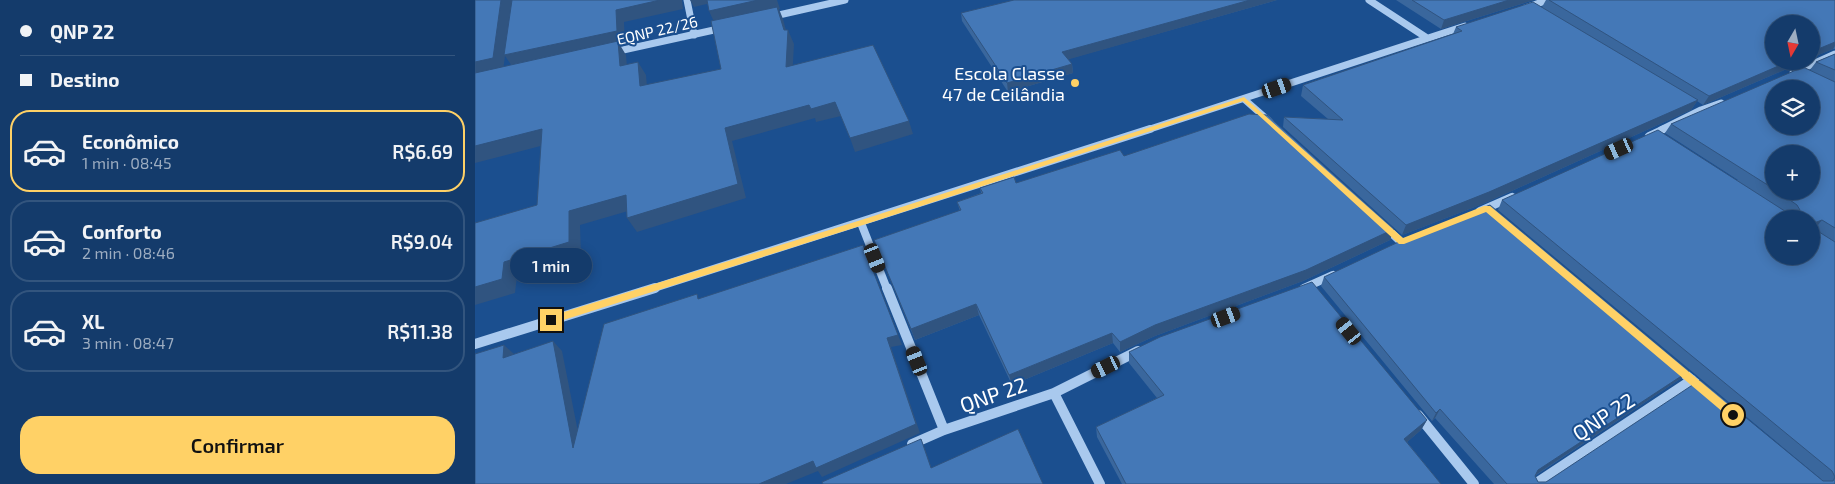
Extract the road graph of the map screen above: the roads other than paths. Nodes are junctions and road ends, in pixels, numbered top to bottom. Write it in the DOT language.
graph roads {
  1 [pos="687,0"];
  2 [pos="845,0"];
  3 [pos="1369,0"];
  4 [pos="1549,0"];
  5 [pos="1530,6"];
  6 [pos="1521,9"];
  7 [pos="1538,12"];
  8 [pos="760,20"];
  9 [pos="1473,24"];
  10 [pos="731,26"];
  11 [pos="693,35"];
  12 [pos="1427,38"];
  13 [pos="606,54"];
  14 [pos="1835,54"];
  15 [pos="1782,78"];
  16 [pos="1734,98"];
  17 [pos="1244,99"];
  18 [pos="1280,131"];
  19 [pos="1637,141"];
  20 [pos="1523,192"];
  21 [pos="1470,215"];
  22 [pos="1380,222"];
  23 [pos="861,223"];
  24 [pos="1401,242"];
  25 [pos="1339,272"];
  26 [pos="1294,292"];
  27 [pos="475,344"];
  28 [pos="1149,346"];
  29 [pos="1669,361"];
  30 [pos="1692,380"];
  31 [pos="1054,393"];
  32 [pos="1714,398"];
  33 [pos="1412,408"];
  34 [pos="944,430"];
  35 [pos="899,450"];
  36 [pos="1100,484"];
  37 [pos="1474,484"];
  38 [pos="1535,484"];
  1 -- 11 [label="street"];
  2 -- 8 [label="street"];
  3 -- 12 [label="street"];
  4 -- 5 [label="street"];
  5 -- 6 [label="street"];
  5 -- 7 [label="street"];
  9 -- 12 [label="street"];
  10 -- 11 [label="street, EQNP 22/26"];
  11 -- 13 [label="street, EQNP 22/26"];
  12 -- 17 [label="street"];
  14 -- 15 [label="street"];
  16 -- 19 [label="street"];
  17 -- 18 [label="street"];
  17 -- 23 [label="street"];
  20 -- 21 [label="street"];
  22 -- 24 [label="street"];
  23 -- 27 [label="street"];
  23 -- 34 [label="street, QNP 22"];
  25 -- 26 [label="street"];
  28 -- 31 [label="street, QNP 22"];
  29 -- 30 [label="street"];
  30 -- 32 [label="street"];
  30 -- 38 [label="street, QNP 22"];
  31 -- 34 [label="street, QNP 22"];
  31 -- 36 [label="street, QNP 22"];
  33 -- 37 [label="street"];
  34 -- 35 [label="street, QNP 22"];
}
